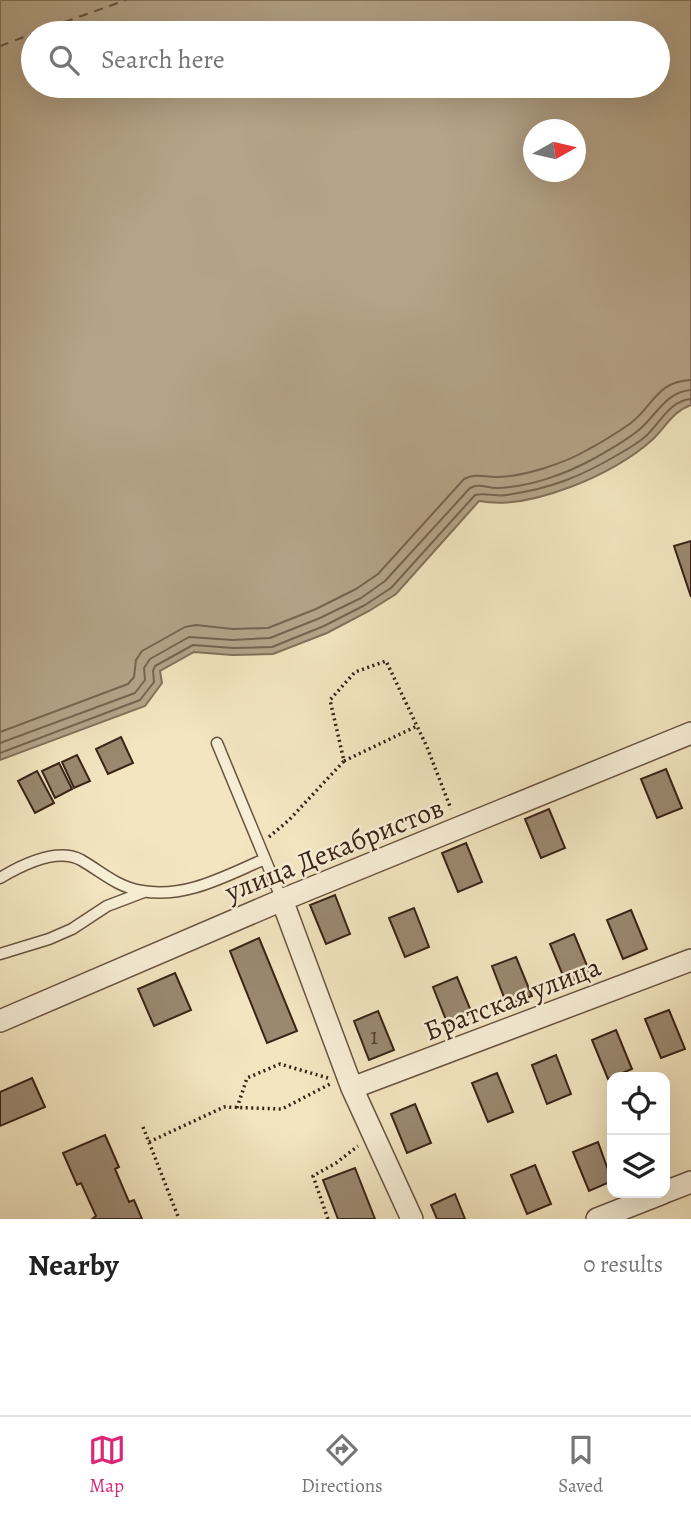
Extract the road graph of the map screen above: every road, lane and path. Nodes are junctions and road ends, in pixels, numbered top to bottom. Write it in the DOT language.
graph roads {
  1 [pos="417,726"];
  2 [pos="691,733"];
  3 [pos="216,743"];
  4 [pos="344,761"];
  5 [pos="458,828"];
  6 [pos="260,845"];
  7 [pos="265,859"];
  8 [pos="0,878"];
  9 [pos="144,892"];
  10 [pos="282,900"];
  11 [pos="0,946"];
  12 [pos="0,954"];
  13 [pos="691,960"];
  14 [pos="0,1021"];
  15 [pos="352,1088"];
  16 [pos="237,1108"];
  17 [pos="144,1127"];
  18 [pos="149,1142"];
  19 [pos="362,1142"];
  20 [pos="691,1182"];
  21 [pos="670,1190"];
  22 [pos="649,1198"];
  23 [pos="179,1219"];
  24 [pos="328,1219"];
  25 [pos="412,1219"];
  26 [pos="597,1219"];
  1 -- 4 [label="path"];
  1 -- 4 [label="path"];
  1 -- 5 [label="path"];
  2 -- 5 [label="street, улица Декабристов"];
  3 -- 6 [label="lane"];
  4 -- 6 [label="path"];
  5 -- 10 [label="street, улица Декабристов"];
  6 -- 7 [label="lane"];
  7 -- 9 [label="lane"];
  7 -- 10 [label="lane"];
  8 -- 9 [label="lane"];
  9 -- 12 [label="lane"];
  10 -- 14 [label="street, улица Декабристов"];
  10 -- 15 [label="street"];
  11 -- 12 [label="lane"];
  13 -- 15 [label="street, Братская улица"];
  15 -- 25 [label="street"];
  16 -- 16 [label="path"];
  16 -- 18 [label="path"];
  17 -- 18 [label="path"];
  18 -- 23 [label="path"];
  19 -- 24 [label="path"];
  20 -- 21 [label="street"];
  22 -- 26 [label="street"];
}
